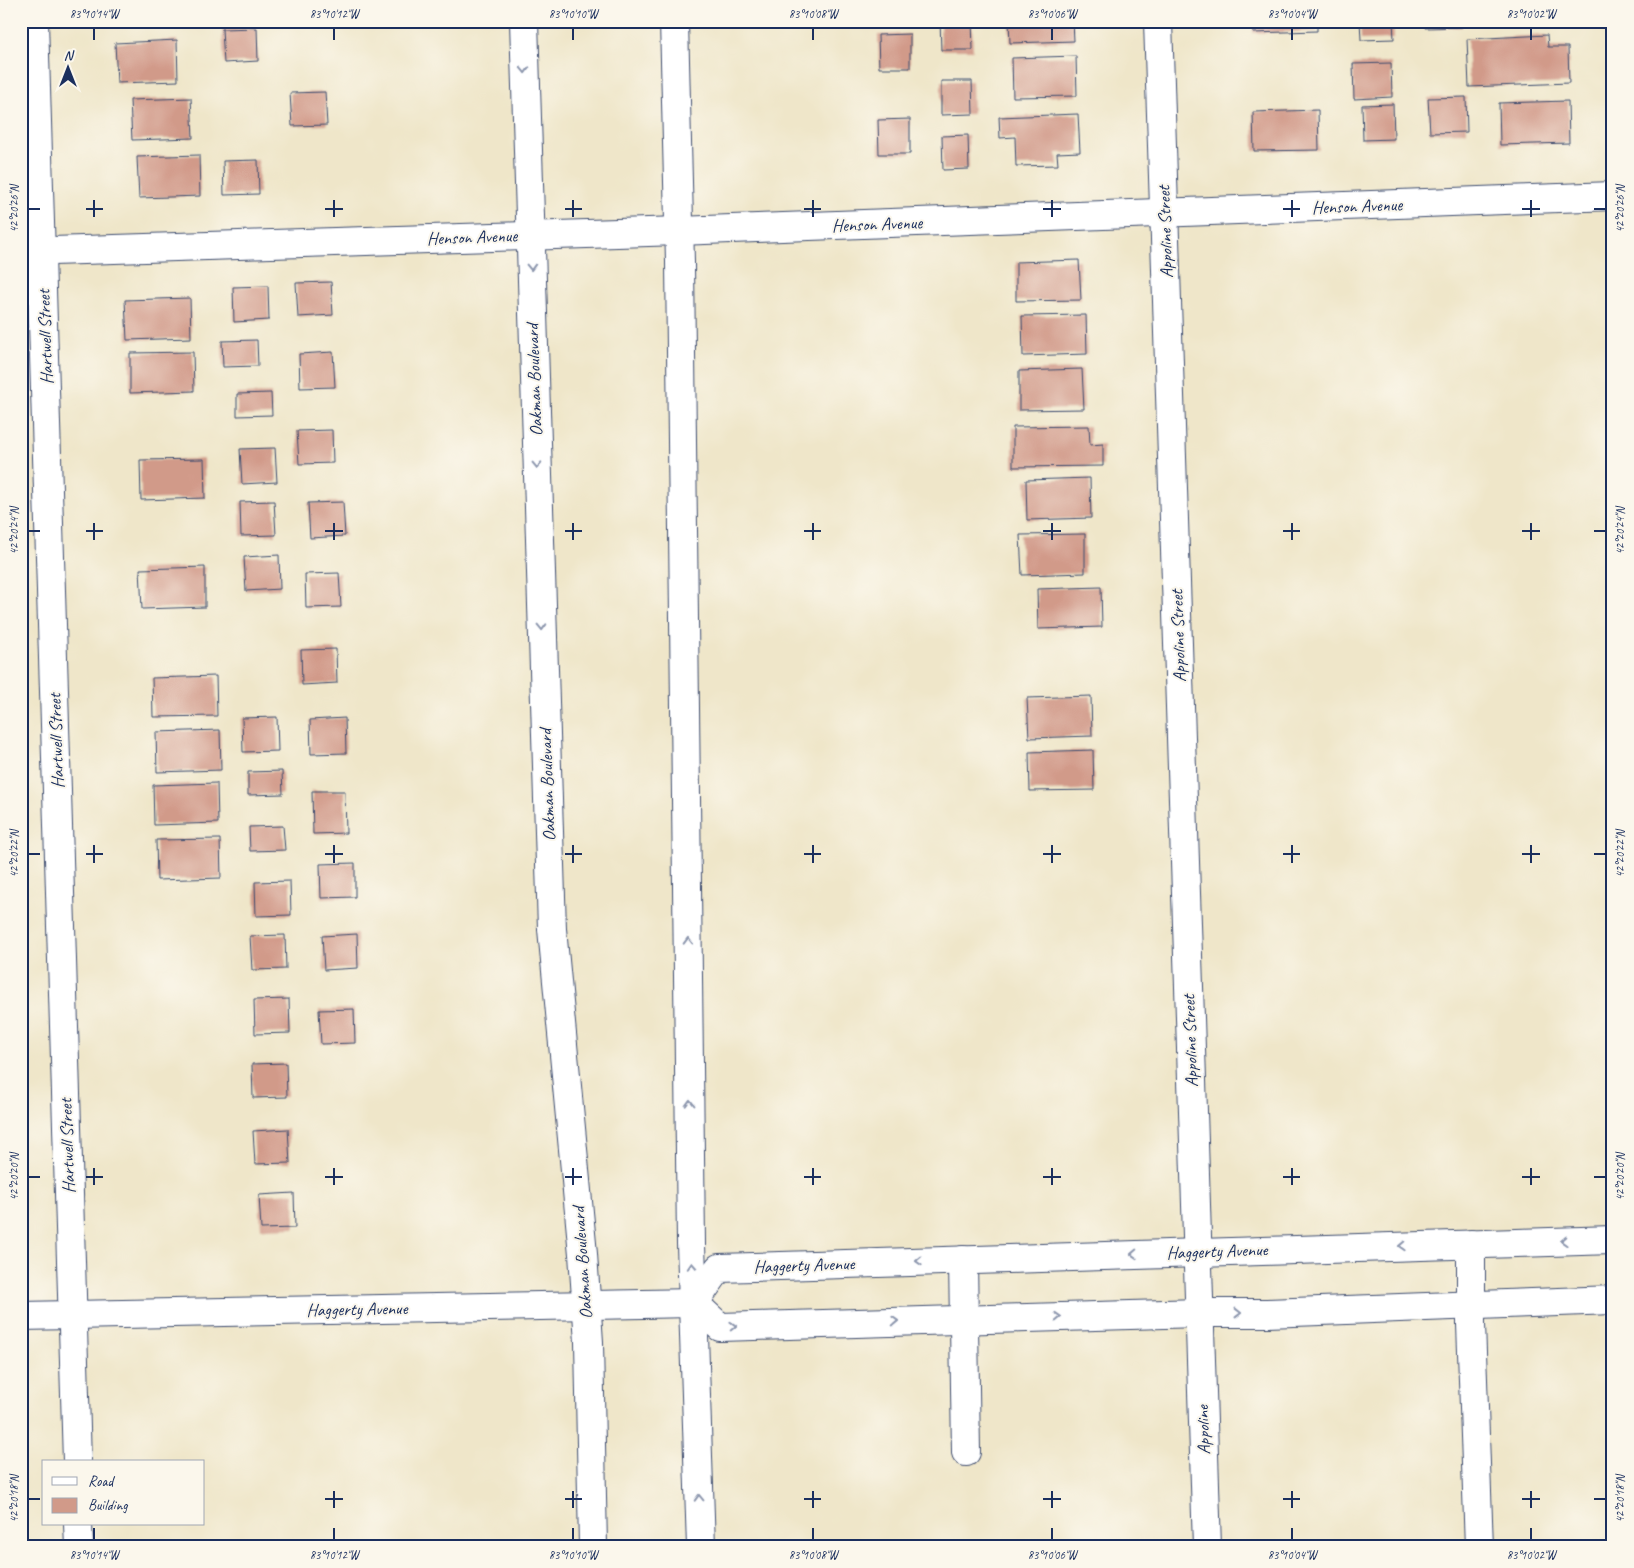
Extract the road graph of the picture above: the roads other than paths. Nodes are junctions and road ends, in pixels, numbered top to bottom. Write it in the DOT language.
graph roads {
  1 [pos="34,21"];
  2 [pos="524,21"];
  3 [pos="674,21"];
  4 [pos="1158,21"];
  5 [pos="1613,196"];
  6 [pos="1164,213"];
  7 [pos="680,231"];
  8 [pos="530,234"];
  9 [pos="32,252"];
  10 [pos="1613,1240"];
  11 [pos="1471,1244"];
  12 [pos="1197,1252"];
  13 [pos="963,1260"];
  14 [pos="1613,1300"];
  15 [pos="694,1303"];
  16 [pos="585,1304"];
  17 [pos="1471,1305"];
  18 [pos="1199,1312"];
  19 [pos="72,1315"];
  20 [pos="21,1316"];
  21 [pos="962,1320"];
  22 [pos="966,1452"];
  23 [pos="77,1460"];
  24 [pos="78,1526"];
  25 [pos="79,1547"];
  26 [pos="593,1547"];
  27 [pos="701,1547"];
  28 [pos="1207,1547"];
  29 [pos="1479,1547"];
  1 -- 9 [label="street, Hartwell Street"];
  2 -- 8 [label="street, Oakman Boulevard, one-way"];
  3 -- 7 [label="street"];
  4 -- 6 [label="street, Appoline Street"];
  5 -- 6 [label="street, Henson Avenue"];
  6 -- 7 [label="street, Henson Avenue"];
  6 -- 12 [label="street, Appoline Street"];
  7 -- 8 [label="street, Henson Avenue"];
  15 -- 7 [label="street, one-way"];
  8 -- 9 [label="street, Henson Avenue"];
  8 -- 16 [label="street, Oakman Boulevard, one-way"];
  9 -- 19 [label="street, Hartwell Street"];
  10 -- 11 [label="street, Haggerty Avenue, one-way"];
  11 -- 12 [label="street, Haggerty Avenue, one-way"];
  11 -- 17 [label="street"];
  12 -- 13 [label="street, Haggerty Avenue, one-way"];
  12 -- 18 [label="street, Appoline Street"];
  13 -- 15 [label="street, Haggerty Avenue, one-way"];
  13 -- 21 [label="street"];
  14 -- 17 [label="street"];
  15 -- 16 [label="street, Haggerty Avenue"];
  15 -- 21 [label="street, one-way"];
  27 -- 15 [label="street, one-way"];
  16 -- 19 [label="street, Haggerty Avenue"];
  16 -- 26 [label="street, Oakman Boulevard"];
  18 -- 17 [label="street, one-way"];
  17 -- 29 [label="street"];
  21 -- 18 [label="street, one-way"];
  18 -- 28 [label="street, Appoline"];
  19 -- 20 [label="street, Haggerty Avenue"];
  19 -- 23 [label="street, Hartwell Street"];
  21 -- 22 [label="street"];
  24 -- 25 [label="street"];
}
